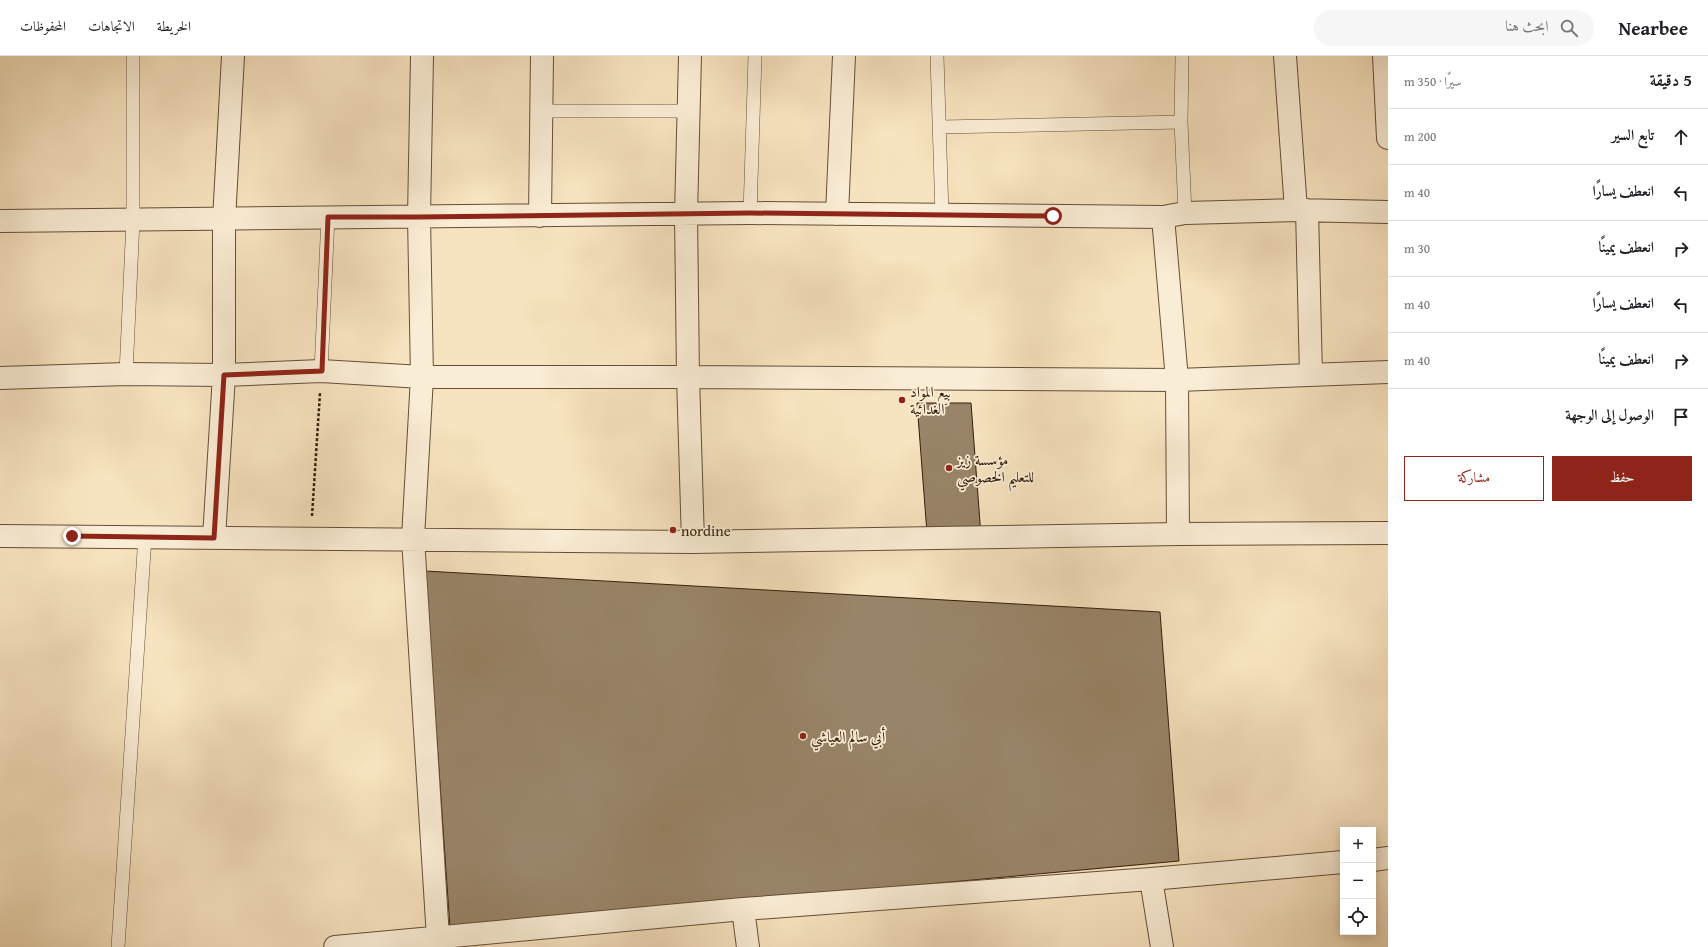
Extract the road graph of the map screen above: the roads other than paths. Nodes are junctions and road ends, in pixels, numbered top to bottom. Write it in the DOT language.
graph roads {
  1 [pos="133,56"];
  2 [pos="233,56"];
  3 [pos="422,56"];
  4 [pos="542,56"];
  5 [pos="690,56"];
  6 [pos="755,56"];
  7 [pos="844,56"];
  8 [pos="937,56"];
  9 [pos="1182,56"];
  10 [pos="1285,56"];
  11 [pos="1384,56"];
  12 [pos="688,110"];
  13 [pos="542,111"];
  14 [pos="1181,122"];
  15 [pos="940,127"];
  16 [pos="1388,138"];
  17 [pos="1301,210"];
  18 [pos="1388,212"];
  19 [pos="750,213"];
  20 [pos="1185,213"];
  21 [pos="686,214"];
  22 [pos="837,214"];
  23 [pos="942,215"];
  24 [pos="540,216"];
  25 [pos="1163,216"];
  26 [pos="328,217"];
  27 [pos="418,217"];
  28 [pos="133,220"];
  29 [pos="224,220"];
  30 [pos="0,221"];
  31 [pos="322,371"];
  32 [pos="1388,372"];
  33 [pos="126,374"];
  34 [pos="224,375"];
  35 [pos="1311,375"];
  36 [pos="422,377"];
  37 [pos="688,377"];
  38 [pos="0,378"];
  39 [pos="1177,380"];
  40 [pos="1388,533"];
  41 [pos="1178,534"];
  42 [pos="0,536"];
  43 [pos="144,536"];
  44 [pos="214,538"];
  45 [pos="413,538"];
  46 [pos="693,542"];
  47 [pos="1388,858"];
  48 [pos="1376,860"];
  49 [pos="1340,862"];
  50 [pos="1152,879"];
  51 [pos="743,909"];
  52 [pos="438,938"];
  53 [pos="487,940"];
  54 [pos="395,944"];
  55 [pos="118,947"];
  56 [pos="335,947"];
  57 [pos="748,947"];
  58 [pos="1162,947"];
  1 -- 28 [label="lane"];
  2 -- 29 [label="street"];
  3 -- 27 [label="street"];
  4 -- 13 [label="street"];
  5 -- 12 [label="street"];
  6 -- 19 [label="lane"];
  7 -- 22 [label="street"];
  8 -- 15 [label="lane"];
  9 -- 14 [label="lane"];
  10 -- 17 [label="street"];
  11 -- 16 [label="street"];
  12 -- 13 [label="lane"];
  12 -- 21 [label="street"];
  13 -- 24 [label="street"];
  14 -- 15 [label="lane"];
  14 -- 20 [label="lane"];
  15 -- 23 [label="lane"];
  17 -- 18 [label="street"];
  17 -- 20 [label="street"];
  17 -- 35 [label="street"];
  19 -- 21 [label="street"];
  19 -- 22 [label="street"];
  20 -- 25 [label="street"];
  21 -- 24 [label="street"];
  21 -- 37 [label="street"];
  22 -- 23 [label="street"];
  23 -- 25 [label="street"];
  24 -- 27 [label="street"];
  25 -- 39 [label="street"];
  26 -- 27 [label="street"];
  26 -- 29 [label="street"];
  26 -- 31 [label="lane"];
  27 -- 36 [label="street"];
  28 -- 29 [label="street"];
  28 -- 30 [label="street"];
  28 -- 33 [label="lane"];
  29 -- 34 [label="street"];
  31 -- 34 [label="street"];
  31 -- 36 [label="street"];
  32 -- 35 [label="street"];
  33 -- 34 [label="street"];
  33 -- 38 [label="street"];
  34 -- 44 [label="street"];
  35 -- 39 [label="street"];
  36 -- 37 [label="street"];
  36 -- 45 [label="street"];
  37 -- 39 [label="street"];
  37 -- 46 [label="street"];
  39 -- 41 [label="street"];
  40 -- 41 [label="street"];
  41 -- 46 [label="street"];
  42 -- 43 [label="street"];
  43 -- 44 [label="street"];
  43 -- 55 [label="lane"];
  44 -- 45 [label="street"];
  45 -- 46 [label="street"];
  45 -- 52 [label="street"];
  47 -- 48 [label="street"];
  49 -- 50 [label="street"];
  50 -- 51 [label="street"];
  50 -- 58 [label="street"];
  51 -- 53 [label="street"];
  51 -- 57 [label="street"];
  52 -- 53 [label="street"];
  52 -- 54 [label="street"];
  54 -- 56 [label="street"];
}
